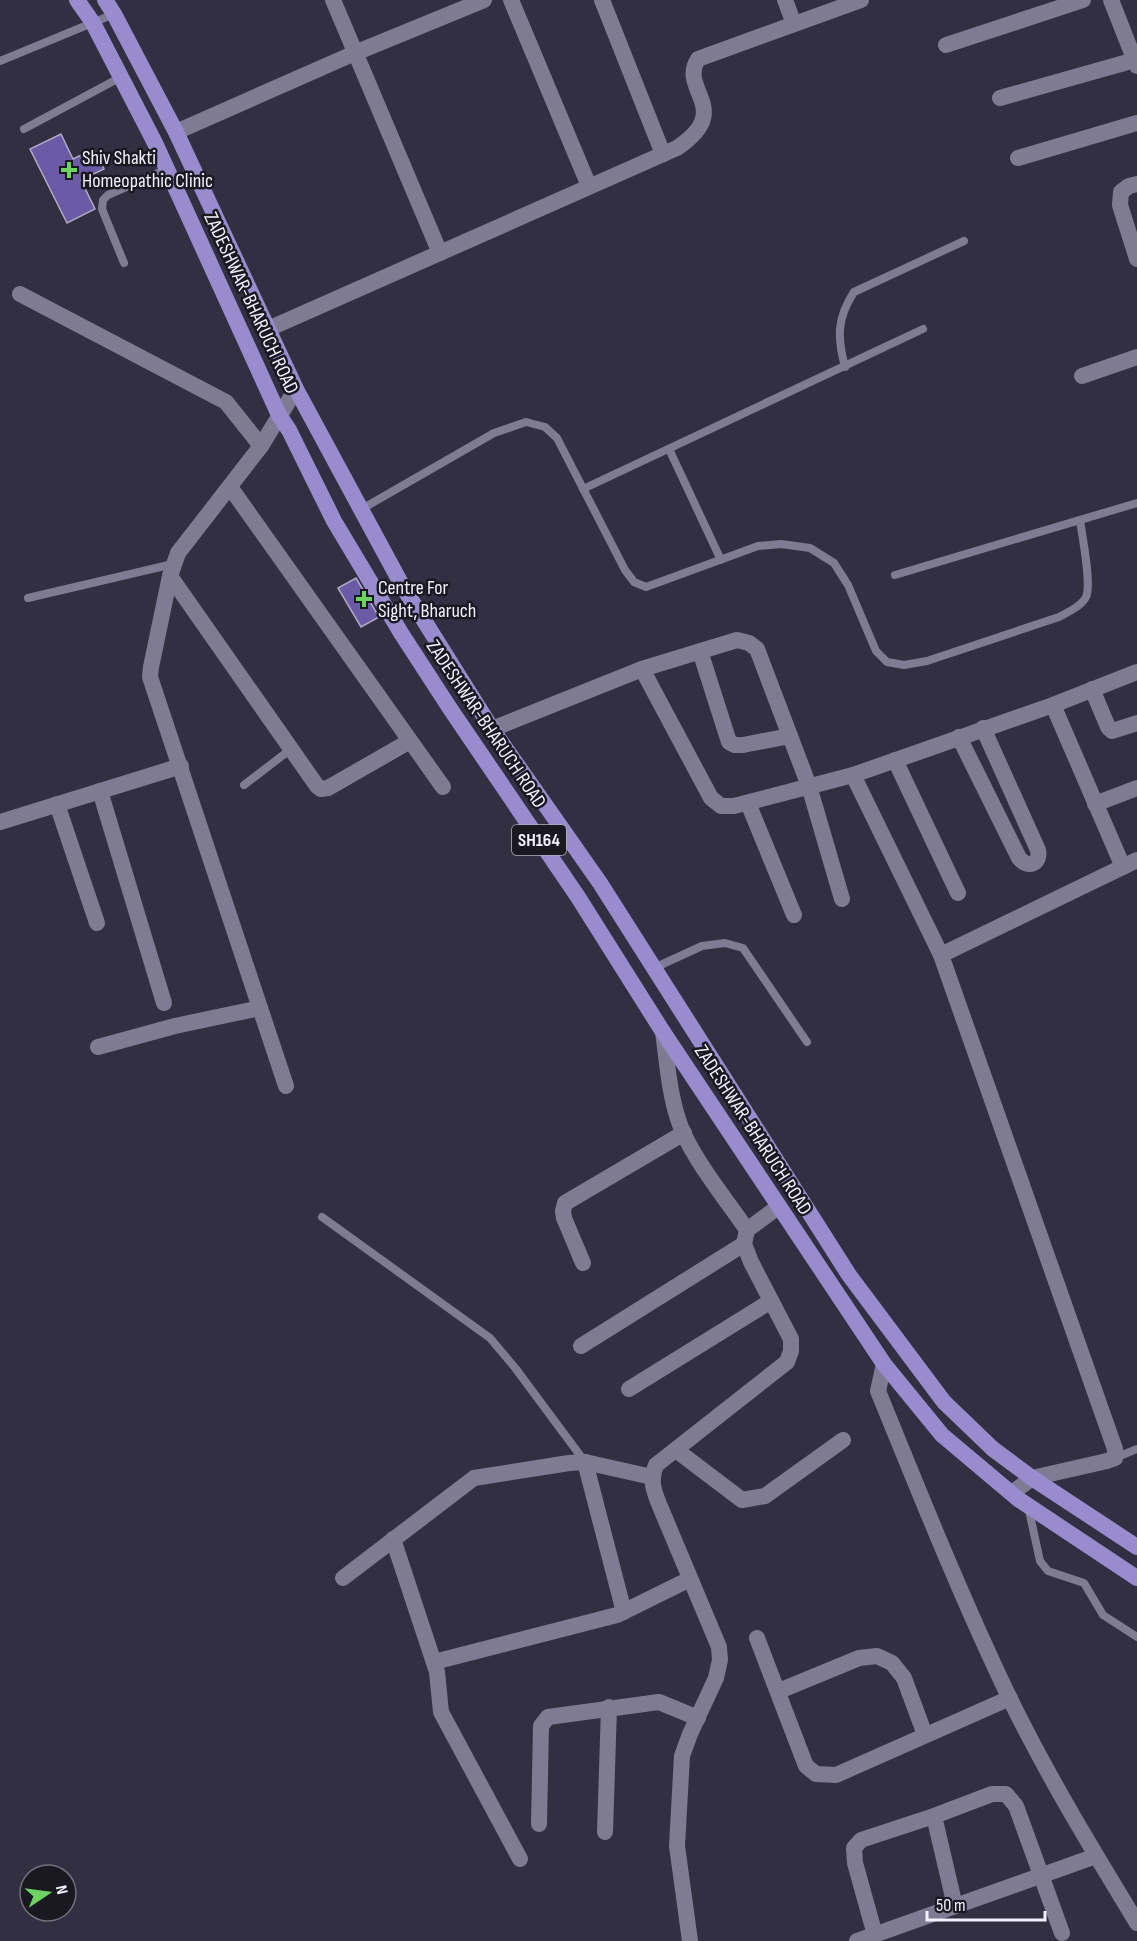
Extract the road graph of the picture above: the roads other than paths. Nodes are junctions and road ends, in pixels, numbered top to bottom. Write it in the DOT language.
graph roads {
  1 [pos="76,0"];
  2 [pos="333,0"];
  3 [pos="484,0"];
  4 [pos="511,0"];
  5 [pos="602,0"];
  6 [pos="785,0"];
  7 [pos="861,0"];
  8 [pos="1083,0"];
  9 [pos="1111,0"];
  10 [pos="110,7"];
  11 [pos="93,23"];
  12 [pos="794,24"];
  13 [pos="1131,34"];
  14 [pos="946,45"];
  15 [pos="355,54"];
  16 [pos="0,61"];
  17 [pos="1136,63"];
  18 [pos="121,77"];
  19 [pos="1000,98"];
  20 [pos="1137,123"];
  21 [pos="24,129"];
  22 [pos="176,132"];
  23 [pos="663,154"];
  24 [pos="1018,158"];
  25 [pos="167,170"];
  26 [pos="1137,184"];
  27 [pos="589,186"];
  28 [pos="964,241"];
  29 [pos="440,253"];
  30 [pos="1137,259"];
  31 [pos="124,263"];
  32 [pos="20,294"];
  33 [pos="268,328"];
  34 [pos="923,329"];
  35 [pos="1137,357"];
  36 [pos="845,367"];
  37 [pos="1082,376"];
  38 [pos="296,389"];
  39 [pos="279,415"];
  40 [pos="261,446"];
  41 [pos="669,449"];
  42 [pos="230,487"];
  43 [pos="584,489"];
  44 [pos="1137,502"];
  45 [pos="360,510"];
  46 [pos="1080,520"];
  47 [pos="721,560"];
  48 [pos="171,570"];
  49 [pos="895,575"];
  50 [pos="28,598"];
  51 [pos="700,651"];
  52 [pos="642,669"];
  53 [pos="1137,672"];
  54 [pos="1092,689"];
  55 [pos="1053,705"];
  56 [pos="1137,723"];
  57 [pos="492,729"];
  58 [pos="983,729"];
  59 [pos="790,736"];
  60 [pos="959,737"];
  61 [pos="410,741"];
  62 [pos="291,749"];
  63 [pos="895,760"];
  64 [pos="181,766"];
  65 [pos="853,775"];
  66 [pos="244,785"];
  67 [pos="810,786"];
  68 [pos="443,787"];
  69 [pos="1137,788"];
  70 [pos="100,791"];
  71 [pos="748,802"];
  72 [pos="57,804"];
  73 [pos="1095,804"];
  74 [pos="0,822"];
  75 [pos="1130,863"];
  76 [pos="958,893"];
  77 [pos="842,899"];
  78 [pos="794,915"];
  79 [pos="97,923"];
  80 [pos="941,954"];
  81 [pos="653,969"];
  82 [pos="165,1003"];
  83 [pos="260,1008"];
  84 [pos="663,1032"];
  85 [pos="807,1042"];
  86 [pos="98,1047"];
  87 [pos="286,1086"];
  88 [pos="684,1133"];
  89 [pos="778,1207"];
  90 [pos="322,1217"];
  91 [pos="745,1237"];
  92 [pos="583,1263"];
  93 [pos="771,1301"];
  94 [pos="580,1346"];
  95 [pos="884,1364"];
  96 [pos="629,1389"];
  97 [pos="843,1440"];
  98 [pos="1137,1449"];
  99 [pos="676,1450"];
  100 [pos="1115,1458"];
  101 [pos="585,1462"];
  102 [pos="652,1476"];
  103 [pos="1032,1478"];
  104 [pos="1012,1493"];
  105 [pos="1028,1506"];
  106 [pos="393,1539"];
  107 [pos="1137,1547"];
  108 [pos="343,1578"];
  109 [pos="1137,1578"];
  110 [pos="690,1579"];
  111 [pos="624,1612"];
  112 [pos="1137,1637"];
  113 [pos="757,1638"];
  114 [pos="434,1662"];
  115 [pos="779,1691"];
  116 [pos="1010,1698"];
  117 [pos="609,1707"];
  118 [pos="698,1718"];
  119 [pos="925,1735"];
  120 [pos="934,1816"];
  121 [pos="539,1824"];
  122 [pos="605,1833"];
  123 [pos="1096,1856"];
  124 [pos="520,1859"];
  125 [pos="1043,1875"];
  126 [pos="956,1906"];
  127 [pos="1137,1923"];
  128 [pos="1062,1933"];
  129 [pos="875,1935"];
  130 [pos="896,1935"];
  131 [pos="690,1941"];
  132 [pos="857,1941"];
  1 -- 11 [label="main road, ZADESHWAR-BHARUCH ROAD / SH164"];
  2 -- 15 [label="street"];
  3 -- 15 [label="street"];
  4 -- 27 [label="street"];
  5 -- 23 [label="street"];
  6 -- 12 [label="street"];
  7 -- 12 [label="street"];
  8 -- 14 [label="street"];
  9 -- 13 [label="street"];
  10 -- 11 [label="lane"];
  10 -- 22 [label="main road, ZADESHWAR-BHARUCH ROAD / SH164"];
  11 -- 16 [label="lane"];
  11 -- 18 [label="main road, ZADESHWAR-BHARUCH ROAD / SH164"];
  12 -- 23 [label="street"];
  13 -- 17 [label="street"];
  15 -- 22 [label="street"];
  15 -- 29 [label="street"];
  17 -- 19 [label="street"];
  18 -- 21 [label="lane"];
  18 -- 25 [label="main road, ZADESHWAR-BHARUCH ROAD / SH164"];
  20 -- 24 [label="street"];
  22 -- 33 [label="main road, ZADESHWAR-BHARUCH ROAD / SH164"];
  23 -- 27 [label="street"];
  25 -- 31 [label="lane"];
  25 -- 39 [label="main road, ZADESHWAR-BHARUCH ROAD / SH164"];
  26 -- 30 [label="street"];
  27 -- 29 [label="street"];
  28 -- 36 [label="lane"];
  29 -- 33 [label="street"];
  32 -- 40 [label="street"];
  33 -- 38 [label="main road, ZADESHWAR-BHARUCH ROAD / SH164"];
  34 -- 36 [label="lane"];
  35 -- 37 [label="street"];
  36 -- 41 [label="lane"];
  38 -- 39 [label="street"];
  38 -- 45 [label="main road, ZADESHWAR-BHARUCH ROAD / SH164"];
  39 -- 40 [label="street"];
  39 -- 84 [label="main road, ZADESHWAR-BHARUCH ROAD / SH164"];
  40 -- 42 [label="street"];
  41 -- 43 [label="lane"];
  41 -- 47 [label="lane"];
  42 -- 48 [label="street"];
  42 -- 61 [label="street"];
  43 -- 45 [label="lane"];
  43 -- 47 [label="lane"];
  44 -- 46 [label="lane"];
  45 -- 57 [label="main road, ZADESHWAR-BHARUCH ROAD / SH164"];
  46 -- 47 [label="lane"];
  46 -- 49 [label="lane"];
  48 -- 50 [label="lane"];
  48 -- 62 [label="street"];
  48 -- 64 [label="street"];
  51 -- 52 [label="street"];
  51 -- 59 [label="street"];
  51 -- 59 [label="street"];
  52 -- 57 [label="street"];
  52 -- 71 [label="street"];
  53 -- 54 [label="street"];
  54 -- 55 [label="street"];
  54 -- 56 [label="street"];
  55 -- 58 [label="street"];
  55 -- 73 [label="street"];
  57 -- 81 [label="main road, ZADESHWAR-BHARUCH ROAD / SH164"];
  58 -- 60 [label="street"];
  58 -- 60 [label="street"];
  59 -- 67 [label="street"];
  60 -- 63 [label="street"];
  61 -- 62 [label="street"];
  61 -- 68 [label="street"];
  62 -- 66 [label="lane"];
  63 -- 65 [label="street"];
  63 -- 76 [label="street"];
  64 -- 70 [label="street"];
  64 -- 83 [label="street"];
  65 -- 67 [label="street"];
  65 -- 80 [label="street"];
  67 -- 71 [label="street"];
  67 -- 77 [label="street"];
  69 -- 73 [label="street"];
  70 -- 72 [label="street"];
  70 -- 82 [label="street"];
  71 -- 78 [label="street"];
  72 -- 74 [label="street"];
  72 -- 79 [label="street"];
  73 -- 75 [label="street"];
  75 -- 80 [label="street"];
  80 -- 100 [label="street"];
  81 -- 85 [label="lane"];
  81 -- 103 [label="main road, ZADESHWAR-BHARUCH ROAD / SH164"];
  83 -- 86 [label="street"];
  83 -- 87 [label="street"];
  84 -- 88 [label="street"];
  84 -- 89 [label="main road, ZADESHWAR-BHARUCH ROAD / SH164"];
  88 -- 91 [label="street"];
  88 -- 92 [label="street"];
  89 -- 91 [label="street"];
  89 -- 95 [label="main road, ZADESHWAR-BHARUCH ROAD / SH164"];
  90 -- 101 [label="lane"];
  91 -- 93 [label="street"];
  91 -- 94 [label="street"];
  93 -- 96 [label="street"];
  93 -- 99 [label="street"];
  95 -- 104 [label="main road, ZADESHWAR-BHARUCH ROAD / SH164"];
  95 -- 116 [label="street"];
  97 -- 99 [label="street"];
  98 -- 100 [label="lane"];
  99 -- 102 [label="street"];
  100 -- 103 [label="street"];
  101 -- 102 [label="street"];
  101 -- 106 [label="street"];
  101 -- 111 [label="street"];
  102 -- 110 [label="street"];
  103 -- 104 [label="street"];
  103 -- 107 [label="main road, ZADESHWAR-BHARUCH ROAD / SH164"];
  104 -- 105 [label="main road, ZADESHWAR-BHARUCH ROAD / SH164"];
  105 -- 109 [label="main road, ZADESHWAR-BHARUCH ROAD / SH164"];
  105 -- 112 [label="lane"];
  106 -- 108 [label="street"];
  106 -- 114 [label="street"];
  110 -- 111 [label="street"];
  110 -- 118 [label="street"];
  111 -- 114 [label="street"];
  113 -- 115 [label="street"];
  114 -- 124 [label="street"];
  115 -- 119 [label="street"];
  115 -- 119 [label="street"];
  116 -- 119 [label="street"];
  116 -- 123 [label="street"];
  117 -- 118 [label="street"];
  117 -- 121 [label="street"];
  117 -- 122 [label="street"];
  118 -- 131 [label="street"];
  120 -- 125 [label="street"];
  120 -- 126 [label="street"];
  120 -- 129 [label="street"];
  123 -- 125 [label="street"];
  123 -- 127 [label="street"];
  125 -- 126 [label="street"];
  125 -- 128 [label="street"];
  126 -- 130 [label="street"];
  129 -- 130 [label="street"];
  129 -- 132 [label="street"];
}
